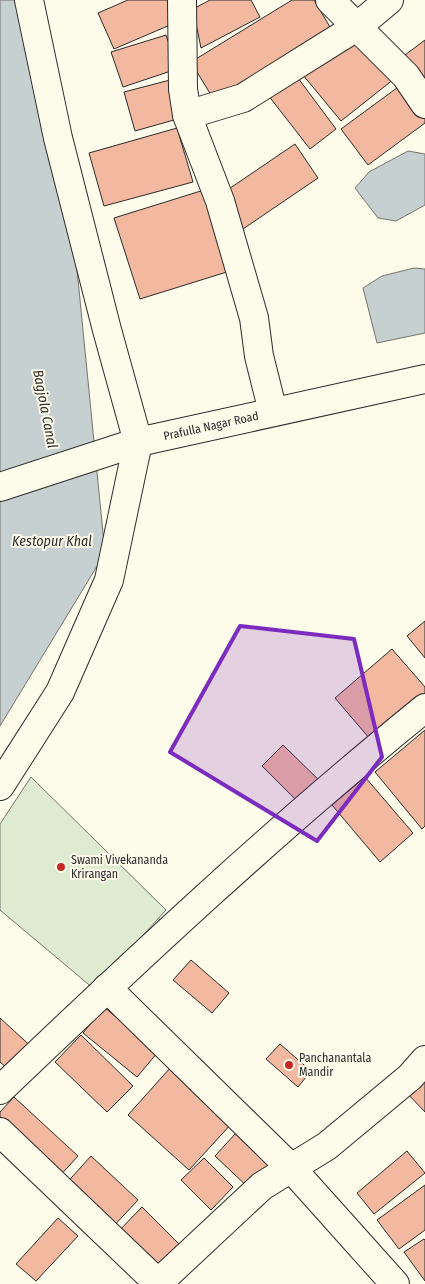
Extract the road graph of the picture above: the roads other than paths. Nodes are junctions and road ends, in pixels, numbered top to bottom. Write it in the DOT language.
graph roads {
  1 [pos="28,0"];
  2 [pos="182,0"];
  3 [pos="330,0"];
  4 [pos="389,0"];
  5 [pos="358,26"];
  6 [pos="425,104"];
  7 [pos="187,115"];
  8 [pos="425,379"];
  9 [pos="273,412"];
  10 [pos="138,442"];
  11 [pos="0,487"];
  12 [pos="425,708"];
  13 [pos="0,786"];
  14 [pos="106,988"];
  15 [pos="425,1060"];
  16 [pos="0,1090"];
  17 [pos="0,1132"];
  18 [pos="292,1168"];
  19 [pos="158,1284"];
  20 [pos="395,1284"];
  1 -- 10 [label="street"];
  2 -- 7 [label="street"];
  3 -- 5 [label="street"];
  4 -- 5 [label="street"];
  5 -- 6 [label="street"];
  5 -- 7 [label="street"];
  7 -- 9 [label="street"];
  8 -- 9 [label="street, Prafulla Nagar Road"];
  9 -- 10 [label="street, Prafulla Nagar Road"];
  10 -- 11 [label="street, Prafulla Nagar Road"];
  10 -- 13 [label="street"];
  12 -- 14 [label="street"];
  14 -- 16 [label="street"];
  14 -- 18 [label="street"];
  15 -- 18 [label="street"];
  17 -- 19 [label="street"];
  18 -- 19 [label="street"];
  18 -- 20 [label="street"];
}
